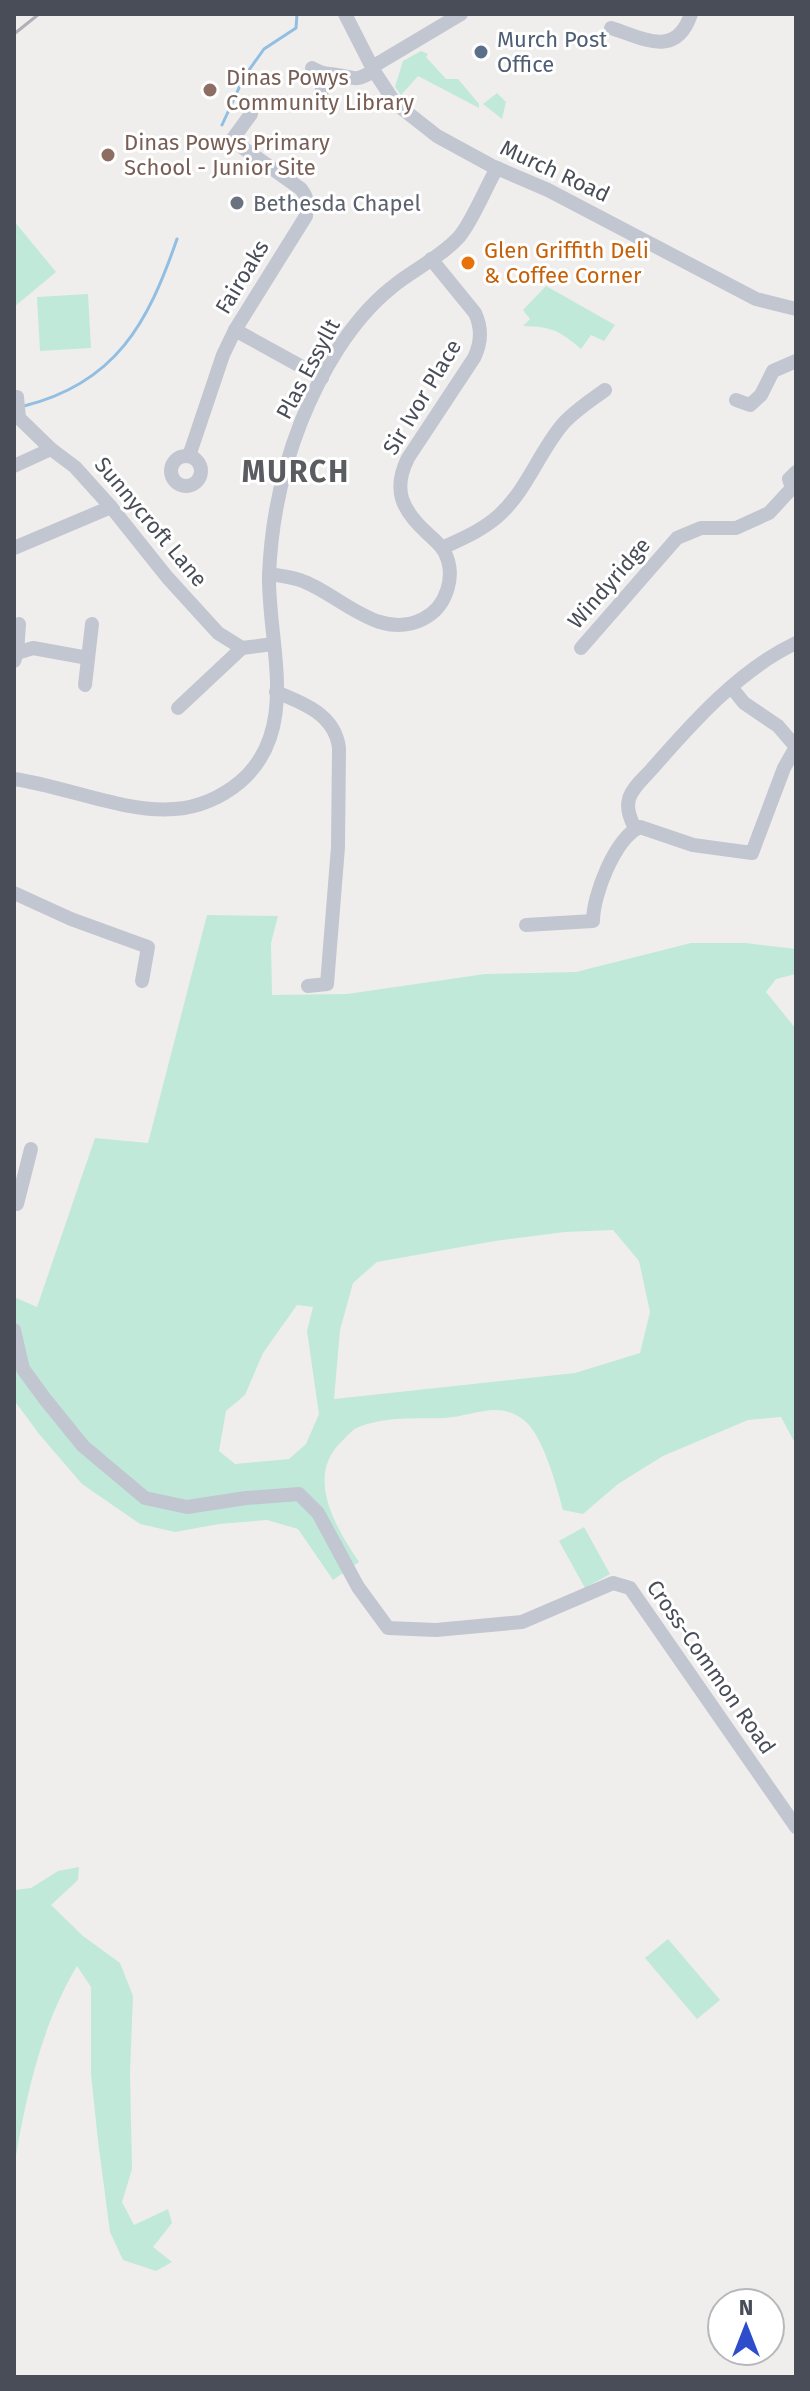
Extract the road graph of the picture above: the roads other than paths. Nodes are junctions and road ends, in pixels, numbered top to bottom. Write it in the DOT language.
graph roads {
  1 [pos="345,14"];
  2 [pos="461,14"];
  3 [pos="691,14"];
  4 [pos="611,28"];
  5 [pos="373,69"];
  6 [pos="321,96"];
  7 [pos="251,114"];
  8 [pos="497,168"];
  9 [pos="431,259"];
  10 [pos="796,309"];
  11 [pos="235,330"];
  12 [pos="796,361"];
  13 [pos="322,378"];
  14 [pos="605,390"];
  15 [pos="17,397"];
  16 [pos="736,400"];
  17 [pos="51,449"];
  18 [pos="189,456"];
  19 [pos="14,466"];
  20 [pos="796,472"];
  21 [pos="794,488"];
  22 [pos="111,507"];
  23 [pos="14,548"];
  24 [pos="442,548"];
  25 [pos="269,574"];
  26 [pos="19,624"];
  27 [pos="92,624"];
  28 [pos="796,643"];
  29 [pos="273,644"];
  30 [pos="242,648"];
  31 [pos="581,648"];
  32 [pos="15,657"];
  33 [pos="88,658"];
  34 [pos="85,685"];
  35 [pos="732,688"];
  36 [pos="276,692"];
  37 [pos="178,708"];
  38 [pos="796,747"];
  39 [pos="14,779"];
  40 [pos="635,829"];
  41 [pos="14,893"];
  42 [pos="526,925"];
  43 [pos="142,981"];
  44 [pos="308,986"];
  45 [pos="24,1158"];
  46 [pos="17,1204"];
  47 [pos="14,1330"];
  48 [pos="796,1827"];
  1 -- 5 [label="street, Murch Road"];
  2 -- 5 [label="street"];
  3 -- 4 [label="street"];
  5 -- 6 [label="street"];
  5 -- 8 [label="street, Murch Road"];
  7 -- 11 [label="street, Fairoaks"];
  8 -- 9 [label="street, Plas Essyllt"];
  8 -- 10 [label="street, Murch Road"];
  9 -- 13 [label="street, Plas Essyllt"];
  9 -- 24 [label="street, Sir Ivor Place"];
  11 -- 13 [label="street"];
  11 -- 18 [label="street, Fairoaks"];
  12 -- 16 [label="street"];
  13 -- 25 [label="street, Plas Essyllt"];
  14 -- 24 [label="street"];
  15 -- 17 [label="street, Sunnycroft Lane"];
  17 -- 19 [label="street"];
  17 -- 22 [label="street, Sunnycroft Lane"];
  20 -- 21 [label="street, Windyridge"];
  21 -- 31 [label="street, Windyridge"];
  22 -- 23 [label="street"];
  22 -- 30 [label="street, Sunnycroft Lane"];
  24 -- 25 [label="street"];
  25 -- 29 [label="street, Plas Essyllt"];
  26 -- 32 [label="street"];
  27 -- 33 [label="street"];
  28 -- 35 [label="street"];
  29 -- 30 [label="street"];
  29 -- 36 [label="street, Plas Essyllt"];
  30 -- 37 [label="street"];
  32 -- 33 [label="street"];
  33 -- 34 [label="street"];
  35 -- 38 [label="street"];
  35 -- 40 [label="street"];
  36 -- 39 [label="street, Plas Essyllt"];
  36 -- 44 [label="street"];
  38 -- 40 [label="street"];
  40 -- 42 [label="street"];
  41 -- 43 [label="street"];
  45 -- 46 [label="street"];
  47 -- 48 [label="street, Cross-Common Road"];
}
